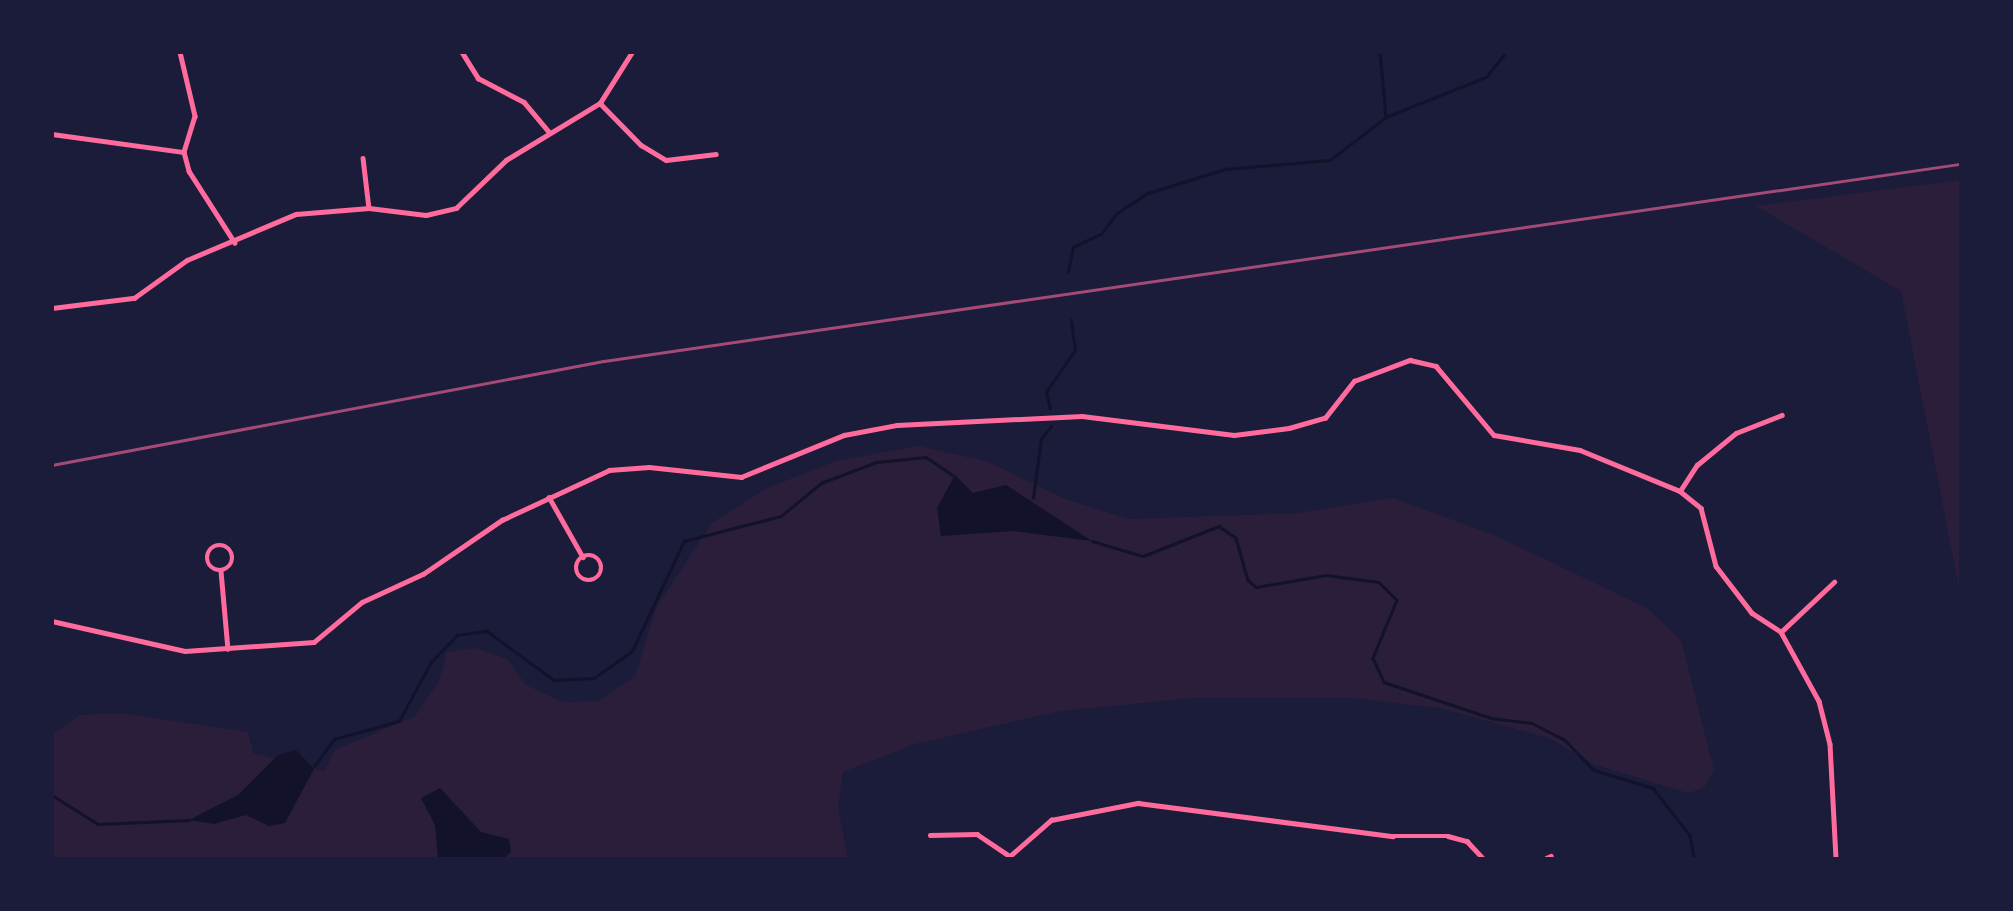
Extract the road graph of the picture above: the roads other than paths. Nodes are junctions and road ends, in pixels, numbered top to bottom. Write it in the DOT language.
graph roads {
  1 [pos="180,52"];
  2 [pos="462,52"];
  3 [pos="632,52"];
  4 [pos="600,103"];
  5 [pos="549,132"];
  6 [pos="52,134"];
  7 [pos="184,152"];
  8 [pos="716,154"];
  9 [pos="363,158"];
  10 [pos="369,208"];
  11 [pos="235,243"];
  12 [pos="52,308"];
  13 [pos="1782,415"];
  14 [pos="1680,491"];
  15 [pos="549,497"];
  16 [pos="583,557"];
  17 [pos="221,571"];
  18 [pos="1833,582"];
  19 [pos="52,621"];
  20 [pos="1781,632"];
  21 [pos="228,649"];
  22 [pos="930,835"];
  23 [pos="1010,857"];
  24 [pos="1483,859"];
  25 [pos="1836,859"];
  1 -- 7 [label="street"];
  2 -- 5 [label="street"];
  3 -- 4 [label="street"];
  4 -- 5 [label="street"];
  4 -- 8 [label="street"];
  5 -- 10 [label="street"];
  6 -- 7 [label="street"];
  7 -- 11 [label="street"];
  9 -- 10 [label="street"];
  10 -- 11 [label="street"];
  11 -- 12 [label="street"];
  13 -- 14 [label="street"];
  14 -- 15 [label="street"];
  14 -- 20 [label="street"];
  15 -- 16 [label="street"];
  15 -- 21 [label="street"];
  16 -- 16 [label="street"];
  17 -- 17 [label="street"];
  17 -- 21 [label="street"];
  18 -- 20 [label="street"];
  19 -- 21 [label="street"];
  20 -- 25 [label="street"];
  22 -- 23 [label="street"];
  23 -- 24 [label="street"];
}
